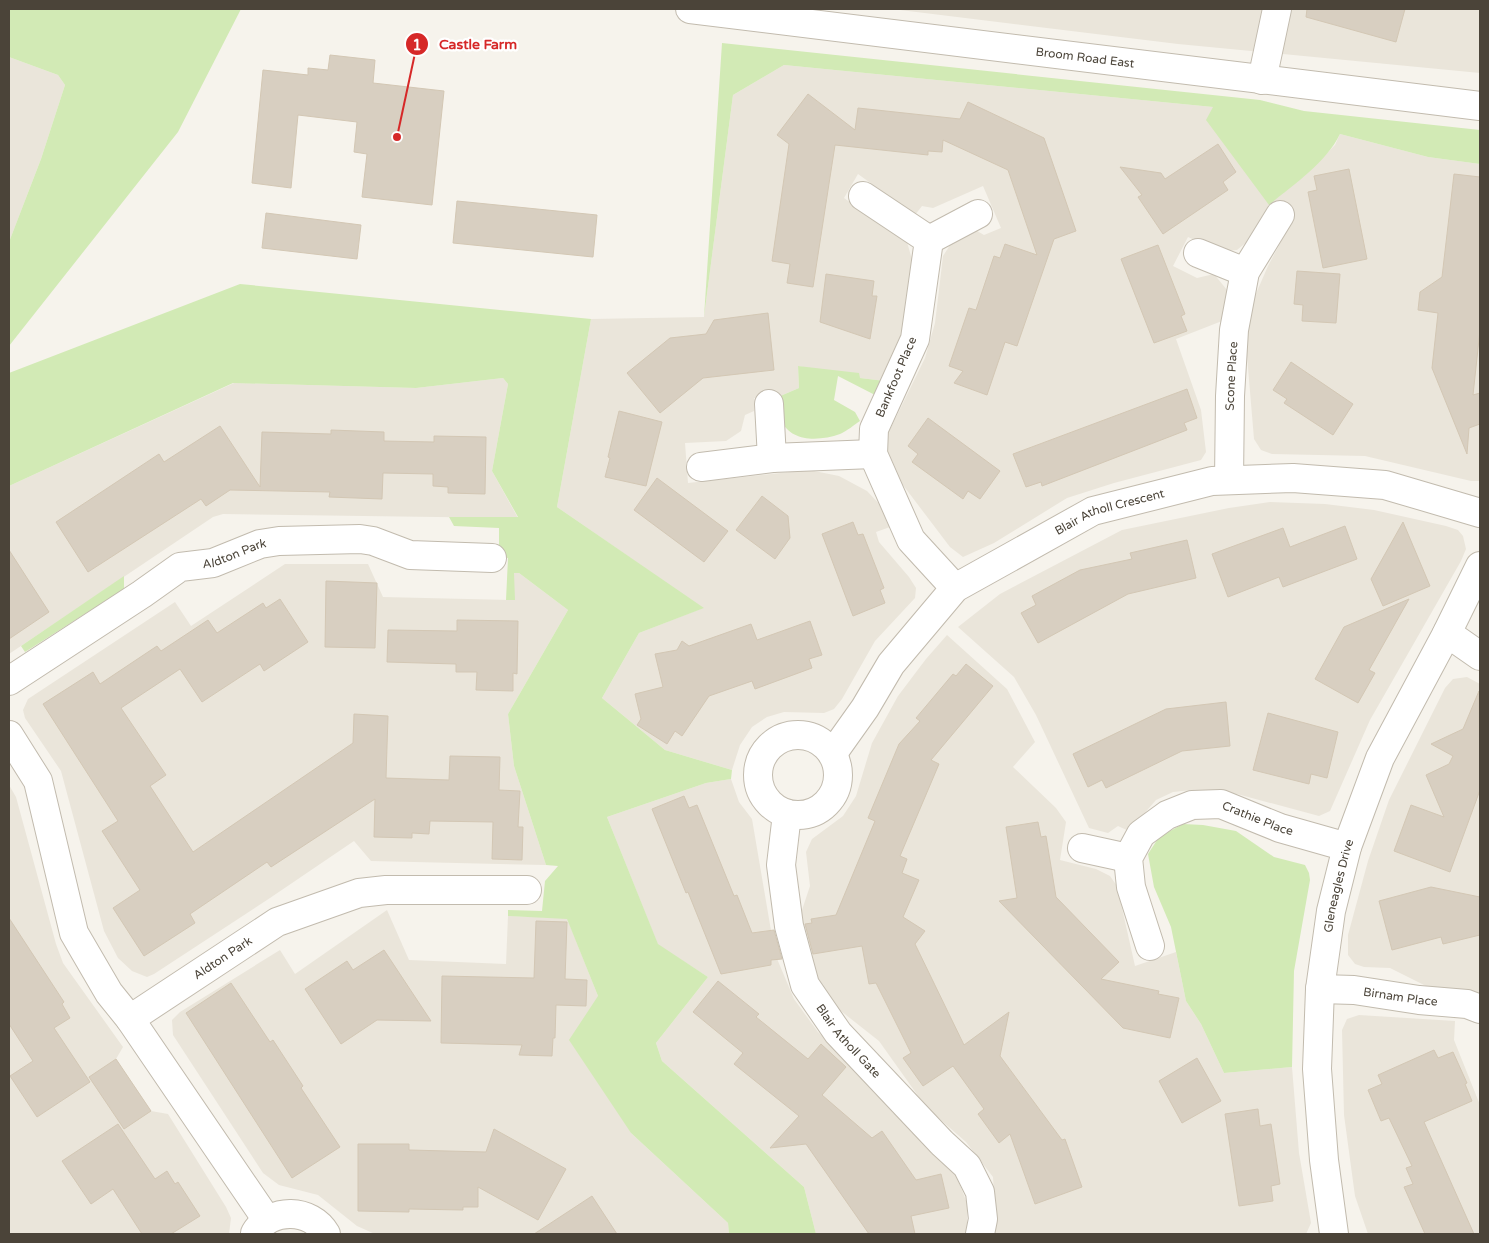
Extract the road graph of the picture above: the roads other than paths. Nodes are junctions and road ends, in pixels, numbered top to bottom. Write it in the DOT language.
graph roads {
  1 [pos="690,9"];
  2 [pos="1277,9"];
  3 [pos="1262,80"];
  4 [pos="1480,106"];
  5 [pos="863,196"];
  6 [pos="978,214"];
  7 [pos="1280,215"];
  8 [pos="929,240"];
  9 [pos="1198,253"];
  10 [pos="1244,272"];
  11 [pos="769,404"];
  12 [pos="873,454"];
  13 [pos="772,458"];
  14 [pos="701,467"];
  15 [pos="1230,480"];
  16 [pos="1480,513"];
  17 [pos="492,558"];
  18 [pos="1480,566"];
  19 [pos="955,588"];
  20 [pos="1447,633"];
  21 [pos="1480,656"];
  22 [pos="9,681"];
  23 [pos="9,735"];
  24 [pos="832,753"];
  25 [pos="787,814"];
  26 [pos="1348,847"];
  27 [pos="1082,848"];
  28 [pos="1128,858"];
  29 [pos="527,890"];
  30 [pos="1150,946"];
  31 [pos="1320,989"];
  32 [pos="1480,1009"];
  33 [pos="130,1019"];
  34 [pos="260,1227"];
  35 [pos="326,1234"];
  36 [pos="980,1234"];
  37 [pos="1334,1234"];
  1 -- 3 [label="street, Broom Road East"];
  2 -- 3 [label="street"];
  3 -- 4 [label="street, Broom Road East"];
  5 -- 8 [label="street"];
  6 -- 8 [label="street"];
  7 -- 10 [label="street, Scone Place"];
  8 -- 12 [label="street, Bankfoot Place"];
  9 -- 10 [label="street"];
  10 -- 15 [label="street, Scone Place"];
  11 -- 13 [label="street"];
  12 -- 13 [label="street"];
  12 -- 19 [label="street, Bankfoot Place"];
  13 -- 14 [label="street"];
  15 -- 16 [label="street, Blair Atholl Crescent"];
  15 -- 19 [label="street, Blair Atholl Crescent"];
  17 -- 22 [label="street, Aldton Park"];
  18 -- 20 [label="street, Gleneagles Drive"];
  19 -- 24 [label="street, Blair Atholl Crescent"];
  20 -- 21 [label="street"];
  20 -- 26 [label="street, Gleneagles Drive"];
  23 -- 33 [label="street"];
  24 -- 25 [label="street"];
  24 -- 25 [label="street"];
  25 -- 36 [label="street, Blair Atholl Gate"];
  26 -- 28 [label="street, Crathie Place"];
  26 -- 31 [label="street, Gleneagles Drive"];
  27 -- 28 [label="street"];
  28 -- 30 [label="street"];
  29 -- 33 [label="street, Aldton Park"];
  31 -- 32 [label="street, Birnam Place"];
  31 -- 37 [label="street, Gleneagles Drive"];
  33 -- 34 [label="street"];
  34 -- 35 [label="street"];
}
